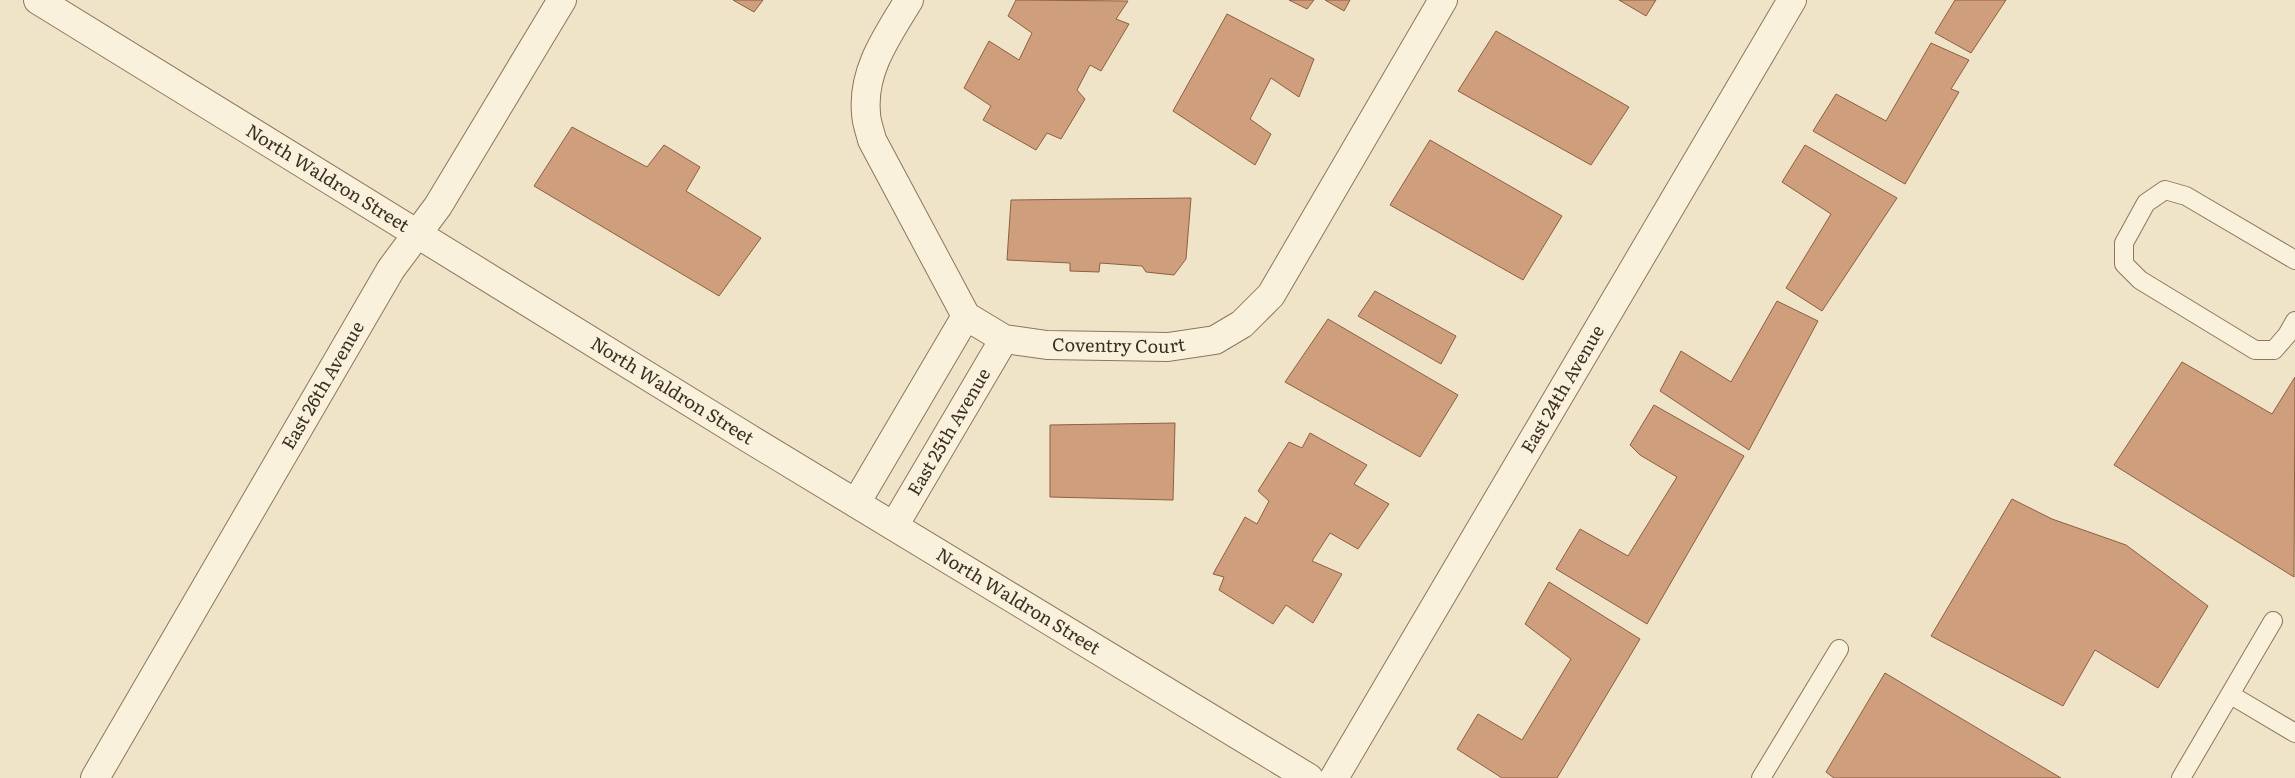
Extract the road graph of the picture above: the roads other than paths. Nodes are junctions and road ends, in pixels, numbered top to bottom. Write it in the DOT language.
graph roads {
  1 [pos="38,0"];
  2 [pos="562,0"];
  3 [pos="909,0"];
  4 [pos="1443,0"];
  5 [pos="1792,0"];
  6 [pos="418,233"];
  7 [pos="2295,260"];
  8 [pos="966,316"];
  9 [pos="2295,322"];
  10 [pos="1004,339"];
  11 [pos="856,503"];
  12 [pos="894,526"];
  13 [pos="2274,621"];
  14 [pos="1839,649"];
  15 [pos="2231,695"];
  16 [pos="2295,733"];
  17 [pos="95,778"];
  18 [pos="1310,778"];
  19 [pos="1334,778"];
  20 [pos="1761,778"];
  21 [pos="2181,778"];
  1 -- 6 [label="street, North Waldron Street"];
  2 -- 6 [label="street, East 26th Avenue"];
  3 -- 8 [label="street"];
  4 -- 10 [label="street, Coventry Court"];
  5 -- 19 [label="street, East 24th Avenue"];
  6 -- 11 [label="street, North Waldron Street"];
  6 -- 17 [label="street, East 26th Avenue"];
  7 -- 9 [label="lane"];
  8 -- 10 [label="street, Coventry Court"];
  8 -- 11 [label="street"];
  10 -- 12 [label="street, East 25th Avenue"];
  11 -- 12 [label="street, North Waldron Street"];
  12 -- 18 [label="street, North Waldron Street"];
  13 -- 15 [label="lane"];
  14 -- 20 [label="lane"];
  15 -- 16 [label="lane"];
  15 -- 21 [label="lane"];
}
